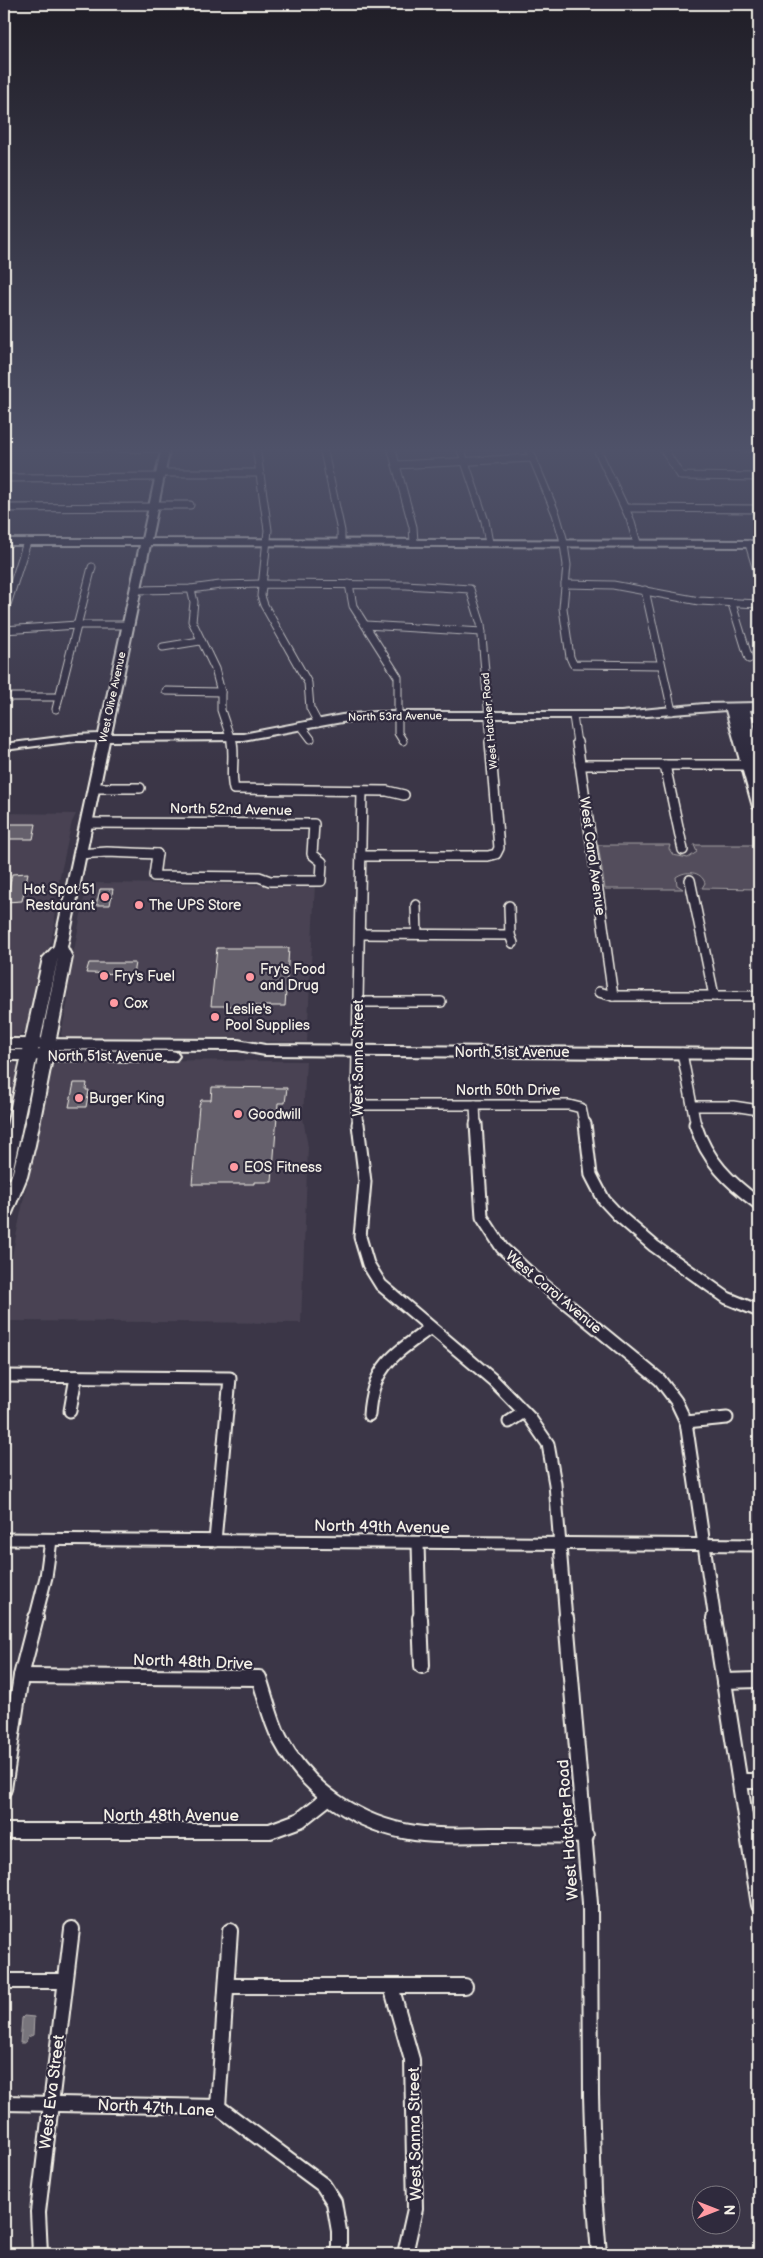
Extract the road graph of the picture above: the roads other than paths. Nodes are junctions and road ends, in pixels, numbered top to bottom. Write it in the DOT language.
graph roads {
  1 [pos="24,552"];
  2 [pos="144,552"];
  3 [pos="266,552"];
  4 [pos="565,552"];
  5 [pos="751,552"];
  6 [pos="92,567"];
  7 [pos="759,577"];
  8 [pos="262,584"];
  9 [pos="349,584"];
  10 [pos="565,584"];
  11 [pos="677,588"];
  12 [pos="191,589"];
  13 [pos="136,590"];
  14 [pos="645,590"];
  15 [pos="672,596"];
  16 [pos="732,604"];
  17 [pos="759,604"];
  18 [pos="4,614"];
  19 [pos="77,625"];
  20 [pos="128,625"];
  21 [pos="366,626"];
  22 [pos="4,630"];
  23 [pos="482,632"];
  24 [pos="200,641"];
  25 [pos="163,647"];
  26 [pos="749,659"];
  27 [pos="661,665"];
  28 [pos="166,691"];
  29 [pos="220,692"];
  30 [pos="59,697"];
  31 [pos="4,698"];
  32 [pos="737,706"];
  33 [pos="759,706"];
  34 [pos="56,709"];
  35 [pos="672,711"];
  36 [pos="398,715"];
  37 [pos="489,715"];
  38 [pos="573,716"];
  39 [pos="318,723"];
  40 [pos="302,727"];
  41 [pos="231,737"];
  42 [pos="104,738"];
  43 [pos="311,740"];
  44 [pos="403,741"];
  45 [pos="4,747"];
  46 [pos="755,761"];
  47 [pos="580,764"];
  48 [pos="665,765"];
  49 [pos="93,788"];
  50 [pos="140,788"];
  51 [pos="362,791"];
  52 [pos="404,794"];
  53 [pos="759,807"];
  54 [pos="86,822"];
  55 [pos="683,850"];
  56 [pos="79,854"];
  57 [pos="362,856"];
  58 [pos="690,880"];
  59 [pos="416,905"];
  60 [pos="509,906"];
  61 [pos="360,934"];
  62 [pos="417,934"];
  63 [pos="60,947"];
  64 [pos="599,992"];
  65 [pos="613,996"];
  66 [pos="714,996"];
  67 [pos="759,996"];
  68 [pos="358,1002"];
  69 [pos="441,1002"];
  70 [pos="4,1044"];
  71 [pos="30,1050"];
  72 [pos="47,1050"];
  73 [pos="357,1051"];
  74 [pos="682,1053"];
  75 [pos="759,1054"];
  76 [pos="4,1055"];
  77 [pos="356,1104"];
  78 [pos="475,1104"];
  79 [pos="692,1106"];
  80 [pos="759,1110"];
  81 [pos="4,1175"];
  82 [pos="759,1204"];
  83 [pos="5,1209"];
  84 [pos="759,1311"];
  85 [pos="430,1328"];
  86 [pos="4,1376"];
  87 [pos="76,1377"];
  88 [pos="70,1411"];
  89 [pos="524,1412"];
  90 [pos="370,1415"];
  91 [pos="727,1418"];
  92 [pos="509,1422"];
  93 [pos="686,1422"];
  94 [pos="4,1539"];
  95 [pos="51,1540"];
  96 [pos="215,1541"];
  97 [pos="418,1542"];
  98 [pos="561,1545"];
  99 [pos="703,1545"];
  100 [pos="759,1545"];
  101 [pos="422,1666"];
  102 [pos="22,1676"];
  103 [pos="759,1680"];
  104 [pos="724,1681"];
  105 [pos="740,1781"];
  106 [pos="759,1782"];
  107 [pos="4,1788"];
  108 [pos="329,1797"];
  109 [pos="4,1831"];
  110 [pos="586,1836"];
  111 [pos="759,1905"];
  112 [pos="72,1930"];
  113 [pos="230,1931"];
  114 [pos="4,1981"];
  115 [pos="65,1981"];
  116 [pos="227,1986"];
  117 [pos="391,1986"];
  118 [pos="465,1986"];
  119 [pos="4,2103"];
  120 [pos="50,2103"];
  121 [pos="218,2107"];
  122 [pos="40,2254"];
  123 [pos="339,2254"];
  124 [pos="405,2254"];
  125 [pos="599,2254"];
  1 -- 18 [label="street"];
  2 -- 13 [label="street, West Olive Avenue"];
  3 -- 8 [label="street"];
  4 -- 10 [label="street"];
  5 -- 7 [label="street"];
  6 -- 19 [label="street"];
  8 -- 9 [label="street"];
  8 -- 12 [label="street"];
  8 -- 39 [label="street"];
  9 -- 21 [label="street"];
  9 -- 23 [label="street, West Hatcher Road"];
  10 -- 14 [label="street"];
  10 -- 27 [label="street"];
  11 -- 15 [label="street"];
  12 -- 13 [label="street"];
  12 -- 24 [label="street"];
  13 -- 20 [label="street, West Olive Avenue"];
  14 -- 15 [label="street"];
  14 -- 27 [label="street"];
  15 -- 16 [label="street"];
  16 -- 17 [label="street"];
  16 -- 26 [label="street"];
  19 -- 20 [label="street"];
  19 -- 22 [label="street"];
  19 -- 30 [label="street"];
  20 -- 42 [label="street, West Olive Avenue"];
  21 -- 23 [label="street"];
  21 -- 36 [label="street"];
  23 -- 37 [label="street, West Hatcher Road"];
  24 -- 25 [label="street"];
  24 -- 29 [label="street"];
  27 -- 35 [label="street"];
  28 -- 29 [label="street"];
  29 -- 41 [label="street"];
  30 -- 31 [label="street"];
  30 -- 34 [label="street"];
  32 -- 33 [label="street, North 53rd Avenue"];
  32 -- 35 [label="street, North 53rd Avenue"];
  32 -- 46 [label="street"];
  35 -- 38 [label="street, North 53rd Avenue"];
  36 -- 37 [label="street, North 53rd Avenue"];
  36 -- 39 [label="street, North 53rd Avenue"];
  36 -- 44 [label="street"];
  37 -- 38 [label="street, North 53rd Avenue"];
  37 -- 57 [label="street, West Hatcher Road"];
  38 -- 47 [label="street, West Carol Avenue"];
  39 -- 40 [label="street, North 53rd Avenue"];
  40 -- 41 [label="street, North 53rd Avenue"];
  40 -- 43 [label="street"];
  41 -- 42 [label="street, North 53rd Avenue"];
  41 -- 51 [label="street"];
  42 -- 45 [label="street, North 53rd Avenue"];
  42 -- 49 [label="street, West Olive Avenue"];
  46 -- 48 [label="street"];
  46 -- 53 [label="street"];
  47 -- 48 [label="street"];
  47 -- 65 [label="street, West Carol Avenue"];
  48 -- 55 [label="street"];
  49 -- 50 [label="street"];
  49 -- 54 [label="street, West Olive Avenue"];
  51 -- 52 [label="street"];
  51 -- 57 [label="street, West Sanna Street"];
  54 -- 56 [label="street, West Olive Avenue"];
  54 -- 56 [label="street, North 52nd Avenue"];
  56 -- 63 [label="street, West Olive Avenue"];
  57 -- 61 [label="street, West Sanna Street"];
  58 -- 66 [label="street"];
  59 -- 62 [label="street"];
  60 -- 62 [label="street"];
  61 -- 62 [label="street"];
  61 -- 68 [label="street, West Sanna Street"];
  63 -- 71 [label="street, West Olive Avenue"];
  63 -- 72 [label="street, West Olive Avenue"];
  64 -- 65 [label="street"];
  65 -- 66 [label="street"];
  66 -- 67 [label="street"];
  68 -- 69 [label="street"];
  68 -- 73 [label="street, West Sanna Street"];
  70 -- 71 [label="main road, North 51st Avenue"];
  71 -- 72 [label="main road, North 51st Avenue"];
  71 -- 76 [label="main road, North 51st Avenue"];
  71 -- 81 [label="street, West Olive Avenue"];
  72 -- 73 [label="main road, North 51st Avenue"];
  72 -- 83 [label="street, West Olive Avenue"];
  73 -- 74 [label="main road, North 51st Avenue"];
  73 -- 77 [label="street, West Sanna Street"];
  74 -- 75 [label="main road, North 51st Avenue"];
  74 -- 79 [label="street"];
  77 -- 78 [label="street, North 50th Drive"];
  77 -- 85 [label="street, West Sanna Street"];
  78 -- 84 [label="street, North 50th Drive"];
  78 -- 93 [label="street, West Carol Avenue"];
  79 -- 80 [label="street"];
  79 -- 82 [label="street"];
  81 -- 83 [label="street, West Olive Avenue"];
  85 -- 89 [label="street, West Hatcher Road"];
  85 -- 90 [label="street"];
  86 -- 87 [label="street"];
  87 -- 88 [label="street"];
  87 -- 96 [label="street"];
  89 -- 92 [label="street"];
  89 -- 98 [label="street, West Hatcher Road"];
  91 -- 93 [label="street"];
  93 -- 99 [label="street, West Carol Avenue"];
  94 -- 95 [label="street, North 49th Avenue"];
  95 -- 96 [label="street, North 49th Avenue"];
  95 -- 102 [label="street"];
  96 -- 97 [label="street, North 49th Avenue"];
  97 -- 98 [label="street, North 49th Avenue"];
  97 -- 101 [label="street"];
  98 -- 99 [label="street, North 49th Avenue"];
  98 -- 110 [label="street, West Hatcher Road"];
  99 -- 100 [label="street, North 49th Avenue"];
  99 -- 104 [label="street, West Carol Avenue"];
  102 -- 107 [label="street"];
  102 -- 108 [label="street, North 48th Drive"];
  103 -- 104 [label="street"];
  104 -- 105 [label="street, West Carol Avenue"];
  105 -- 106 [label="street"];
  105 -- 111 [label="street, West Carol Avenue"];
  108 -- 109 [label="street, North 48th Avenue"];
  108 -- 110 [label="street, North 48th Drive"];
  110 -- 125 [label="street, West Hatcher Road"];
  112 -- 115 [label="street, West Eva Street"];
  113 -- 116 [label="street"];
  114 -- 115 [label="street"];
  115 -- 120 [label="street, West Eva Street"];
  116 -- 117 [label="street"];
  116 -- 121 [label="street"];
  117 -- 118 [label="street"];
  117 -- 124 [label="street, West Sanna Street"];
  119 -- 120 [label="street, North 47th Lane"];
  120 -- 121 [label="street, North 47th Lane"];
  120 -- 122 [label="street, West Eva Street"];
  121 -- 123 [label="street, North 47th Lane"];
}
